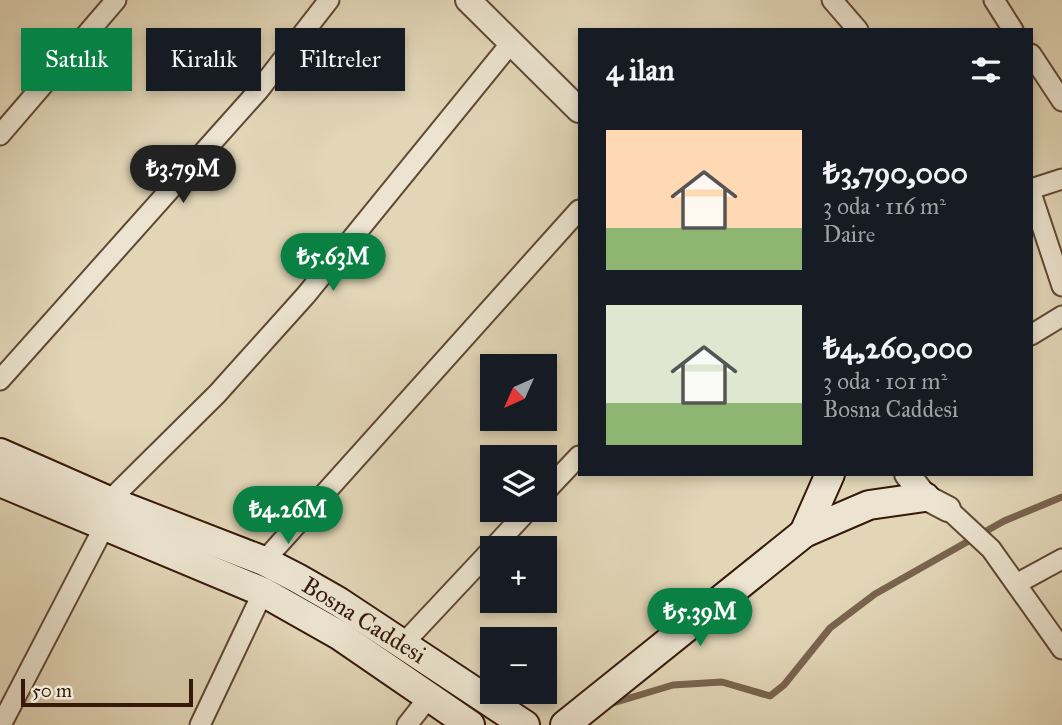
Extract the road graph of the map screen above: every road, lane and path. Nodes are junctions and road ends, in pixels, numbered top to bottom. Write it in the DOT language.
graph roads {
  1 [pos="116,0"];
  2 [pos="330,0"];
  3 [pos="468,0"];
  4 [pos="994,0"];
  5 [pos="834,1"];
  6 [pos="856,28"];
  7 [pos="1012,28"];
  8 [pos="511,43"];
  9 [pos="1033,57"];
  10 [pos="1062,101"];
  11 [pos="578,109"];
  12 [pos="0,135"];
  13 [pos="1062,179"];
  14 [pos="1033,190"];
  15 [pos="1033,197"];
  16 [pos="578,211"];
  17 [pos="1062,286"];
  18 [pos="1062,316"];
  19 [pos="1033,334"];
  20 [pos="0,380"];
  21 [pos="0,453"];
  22 [pos="578,457"];
  23 [pos="829,476"];
  24 [pos="909,476"];
  25 [pos="557,479"];
  26 [pos="0,482"];
  27 [pos="937,503"];
  28 [pos="107,514"];
  29 [pos="517,522"];
  30 [pos="804,533"];
  31 [pos="503,536"];
  32 [pos="1062,559"];
  33 [pos="264,561"];
  34 [pos="480,561"];
  35 [pos="1018,583"];
  36 [pos="264,592"];
  37 [pos="402,644"];
  38 [pos="1062,649"];
  39 [pos="429,696"];
  40 [pos="1,725"];
  41 [pos="200,725"];
  42 [pos="407,725"];
  43 [pos="470,725"];
  44 [pos="525,725"];
  45 [pos="565,725"];
  1 -- 12 [label="street"];
  2 -- 20 [label="street"];
  3 -- 8 [label="street"];
  4 -- 7 [label="street"];
  5 -- 6 [label="street"];
  8 -- 11 [label="street"];
  8 -- 28 [label="street"];
  9 -- 10 [label="street"];
  13 -- 14 [label="street"];
  15 -- 17 [label="street"];
  16 -- 33 [label="street"];
  18 -- 19 [label="street"];
  21 -- 28 [label="main road, Bosna Caddesi"];
  22 -- 25 [label="street"];
  23 -- 30 [label="main road"];
  24 -- 27 [label="street"];
  26 -- 28 [label="main road, Bosna Caddesi"];
  27 -- 30 [label="main road"];
  27 -- 35 [label="street"];
  28 -- 33 [label="main road, Bosna Caddesi"];
  28 -- 36 [label="main road, Bosna Caddesi"];
  28 -- 40 [label="street"];
  29 -- 31 [label="street"];
  30 -- 45 [label="main road"];
  32 -- 35 [label="street"];
  33 -- 37 [label="main road, Bosna Caddesi"];
  34 -- 37 [label="street"];
  35 -- 38 [label="street"];
  36 -- 39 [label="main road, Bosna Caddesi"];
  36 -- 41 [label="street"];
  37 -- 44 [label="main road, Bosna Caddesi"];
  39 -- 42 [label="street"];
  39 -- 43 [label="main road, Bosna Caddesi"];
}
